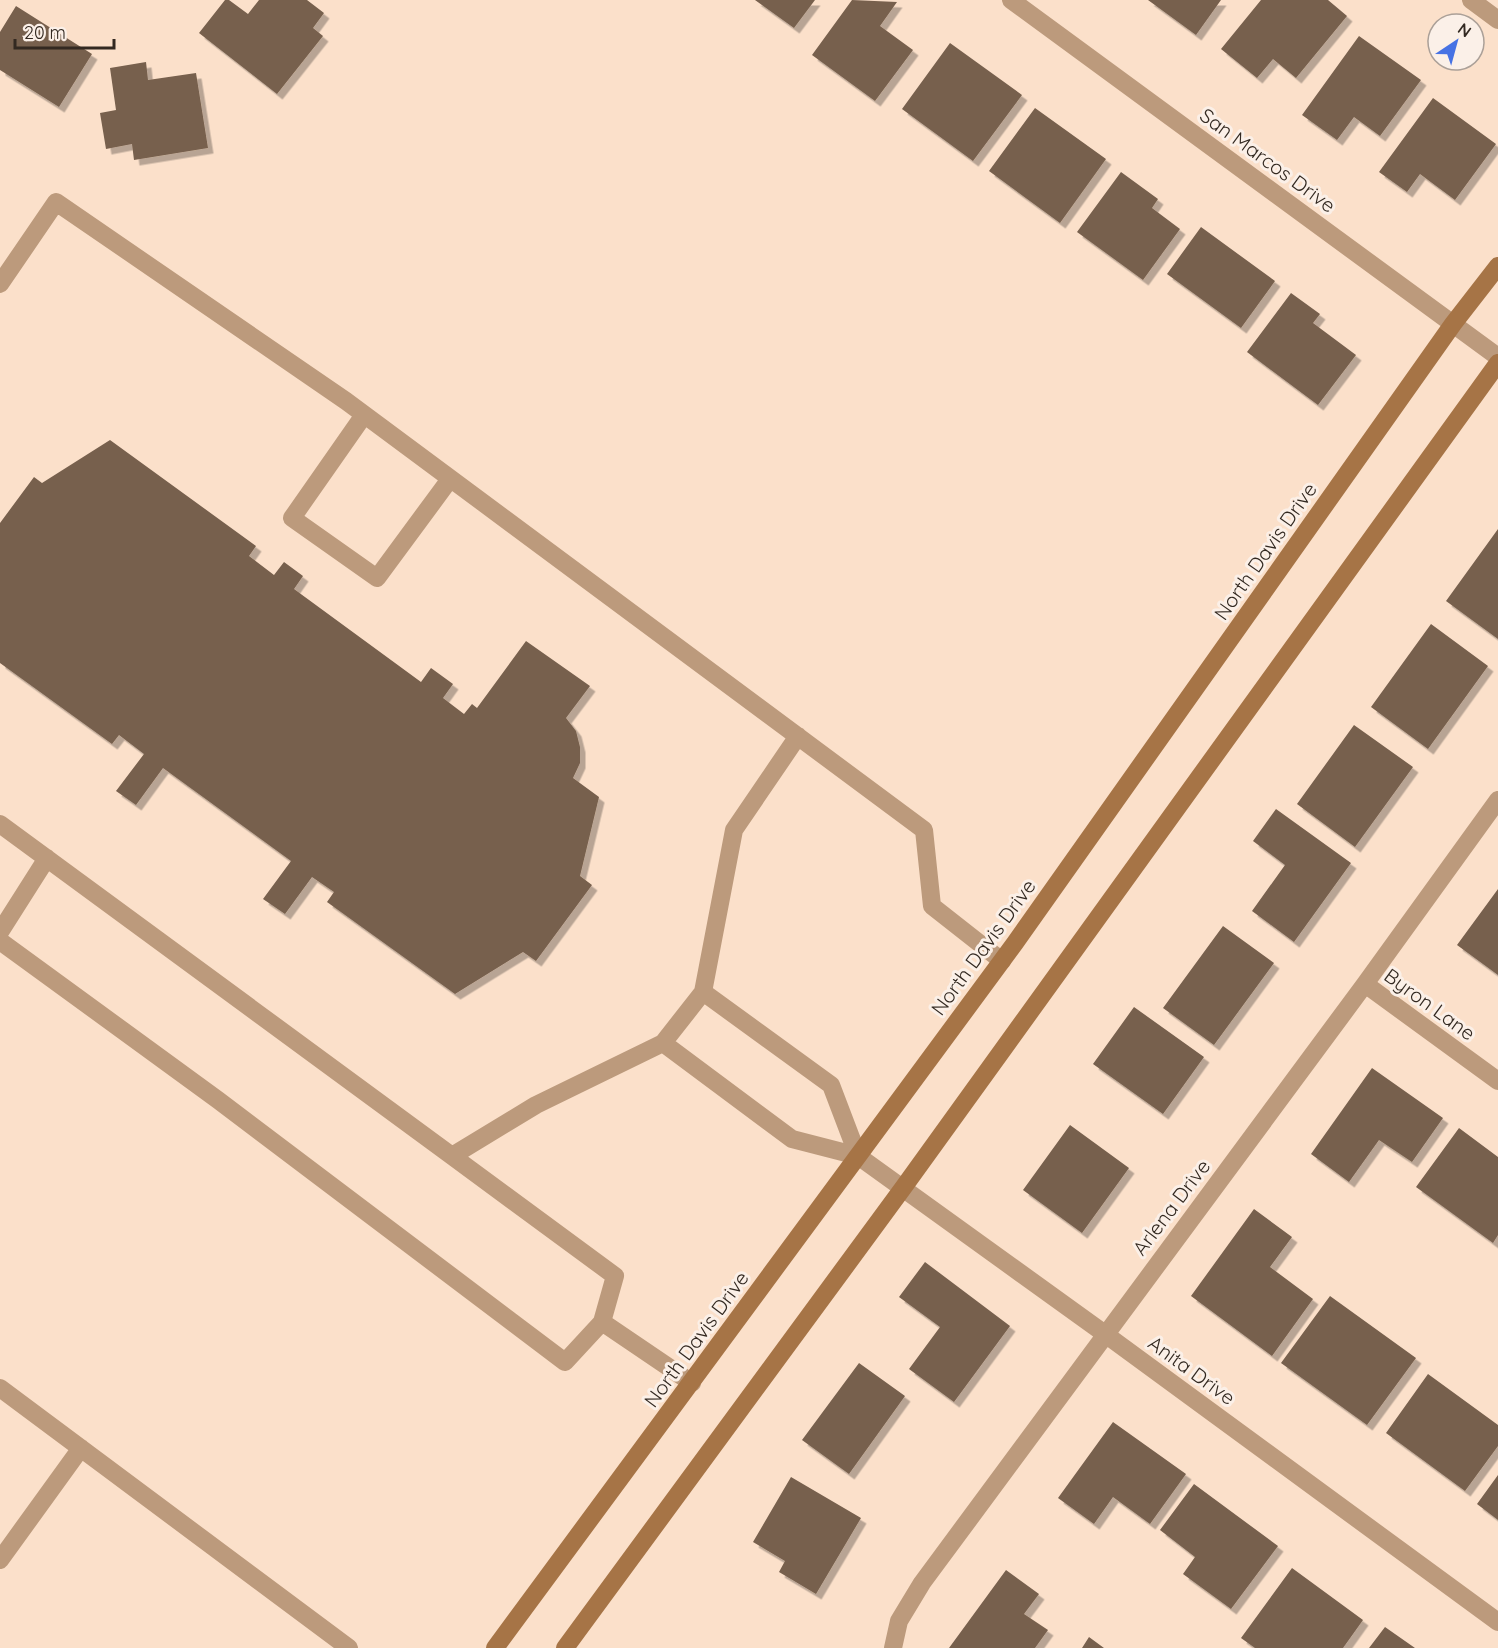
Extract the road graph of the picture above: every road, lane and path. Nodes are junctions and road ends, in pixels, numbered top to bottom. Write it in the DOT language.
graph roads {
  1 [pos="1011,0"];
  2 [pos="1471,0"];
  3 [pos="1498,20"];
  4 [pos="1498,266"];
  5 [pos="0,284"];
  6 [pos="1453,324"];
  7 [pos="1498,357"];
  8 [pos="1498,363"];
  9 [pos="364,415"];
  10 [pos="450,479"];
  11 [pos="798,736"];
  12 [pos="1498,800"];
  13 [pos="0,824"];
  14 [pos="47,858"];
  15 [pos="0,932"];
  16 [pos="0,941"];
  17 [pos="1002,961"];
  18 [pos="1365,984"];
  19 [pos="703,992"];
  20 [pos="663,1042"];
  21 [pos="1498,1081"];
  22 [pos="452,1156"];
  23 [pos="858,1156"];
  24 [pos="903,1188"];
  25 [pos="602,1322"];
  26 [pos="1105,1334"];
  27 [pos="692,1383"];
  28 [pos="0,1388"];
  29 [pos="81,1448"];
  30 [pos="0,1560"];
  31 [pos="1498,1622"];
  32 [pos="349,1648"];
  33 [pos="495,1648"];
  34 [pos="565,1648"];
  35 [pos="893,1648"];
  1 -- 6 [label="street, San Marcos Drive"];
  2 -- 3 [label="street"];
  4 -- 6 [label="street, North Davis Drive"];
  5 -- 9 [label="street"];
  6 -- 7 [label="street, San Marcos Drive"];
  6 -- 17 [label="street, North Davis Drive"];
  8 -- 24 [label="street"];
  9 -- 10 [label="street"];
  9 -- 10 [label="street"];
  10 -- 11 [label="street"];
  11 -- 17 [label="street"];
  11 -- 19 [label="street"];
  12 -- 18 [label="street, Arlena Drive"];
  13 -- 14 [label="street"];
  14 -- 15 [label="street"];
  14 -- 22 [label="street"];
  16 -- 25 [label="street"];
  17 -- 23 [label="street, North Davis Drive"];
  18 -- 21 [label="street, Byron Lane"];
  18 -- 26 [label="street, Arlena Drive"];
  19 -- 20 [label="street"];
  19 -- 23 [label="street"];
  20 -- 22 [label="street"];
  20 -- 23 [label="street"];
  22 -- 25 [label="street"];
  23 -- 24 [label="street, Anita Drive"];
  23 -- 27 [label="street, North Davis Drive"];
  24 -- 26 [label="street, Anita Drive"];
  24 -- 34 [label="street"];
  25 -- 27 [label="street"];
  26 -- 31 [label="street, Anita Drive"];
  26 -- 35 [label="street, Arlena Drive"];
  27 -- 33 [label="street, North Davis Drive"];
  28 -- 29 [label="street"];
  29 -- 30 [label="street"];
  29 -- 32 [label="street"];
}
